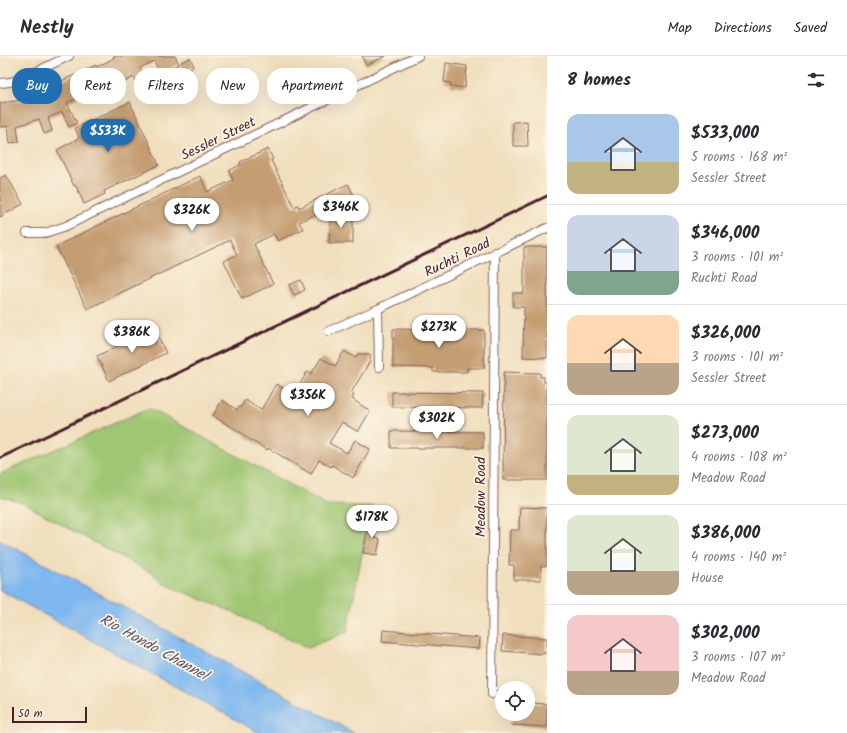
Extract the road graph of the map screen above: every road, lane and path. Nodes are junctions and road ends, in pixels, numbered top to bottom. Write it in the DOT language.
graph roads {
  1 [pos="66,56"];
  2 [pos="418,56"];
  3 [pos="0,83"];
  4 [pos="547,228"];
  5 [pos="27,233"];
  6 [pos="495,252"];
  7 [pos="378,309"];
  8 [pos="329,330"];
  9 [pos="379,367"];
  10 [pos="492,694"];
  1 -- 3 [label="street"];
  2 -- 5 [label="street, Sessler Street"];
  4 -- 6 [label="street, Ruchti Road"];
  6 -- 7 [label="street, Ruchti Road"];
  6 -- 10 [label="street, Meadow Road"];
  7 -- 8 [label="street, Ruchti Road"];
  7 -- 9 [label="street"];
}
